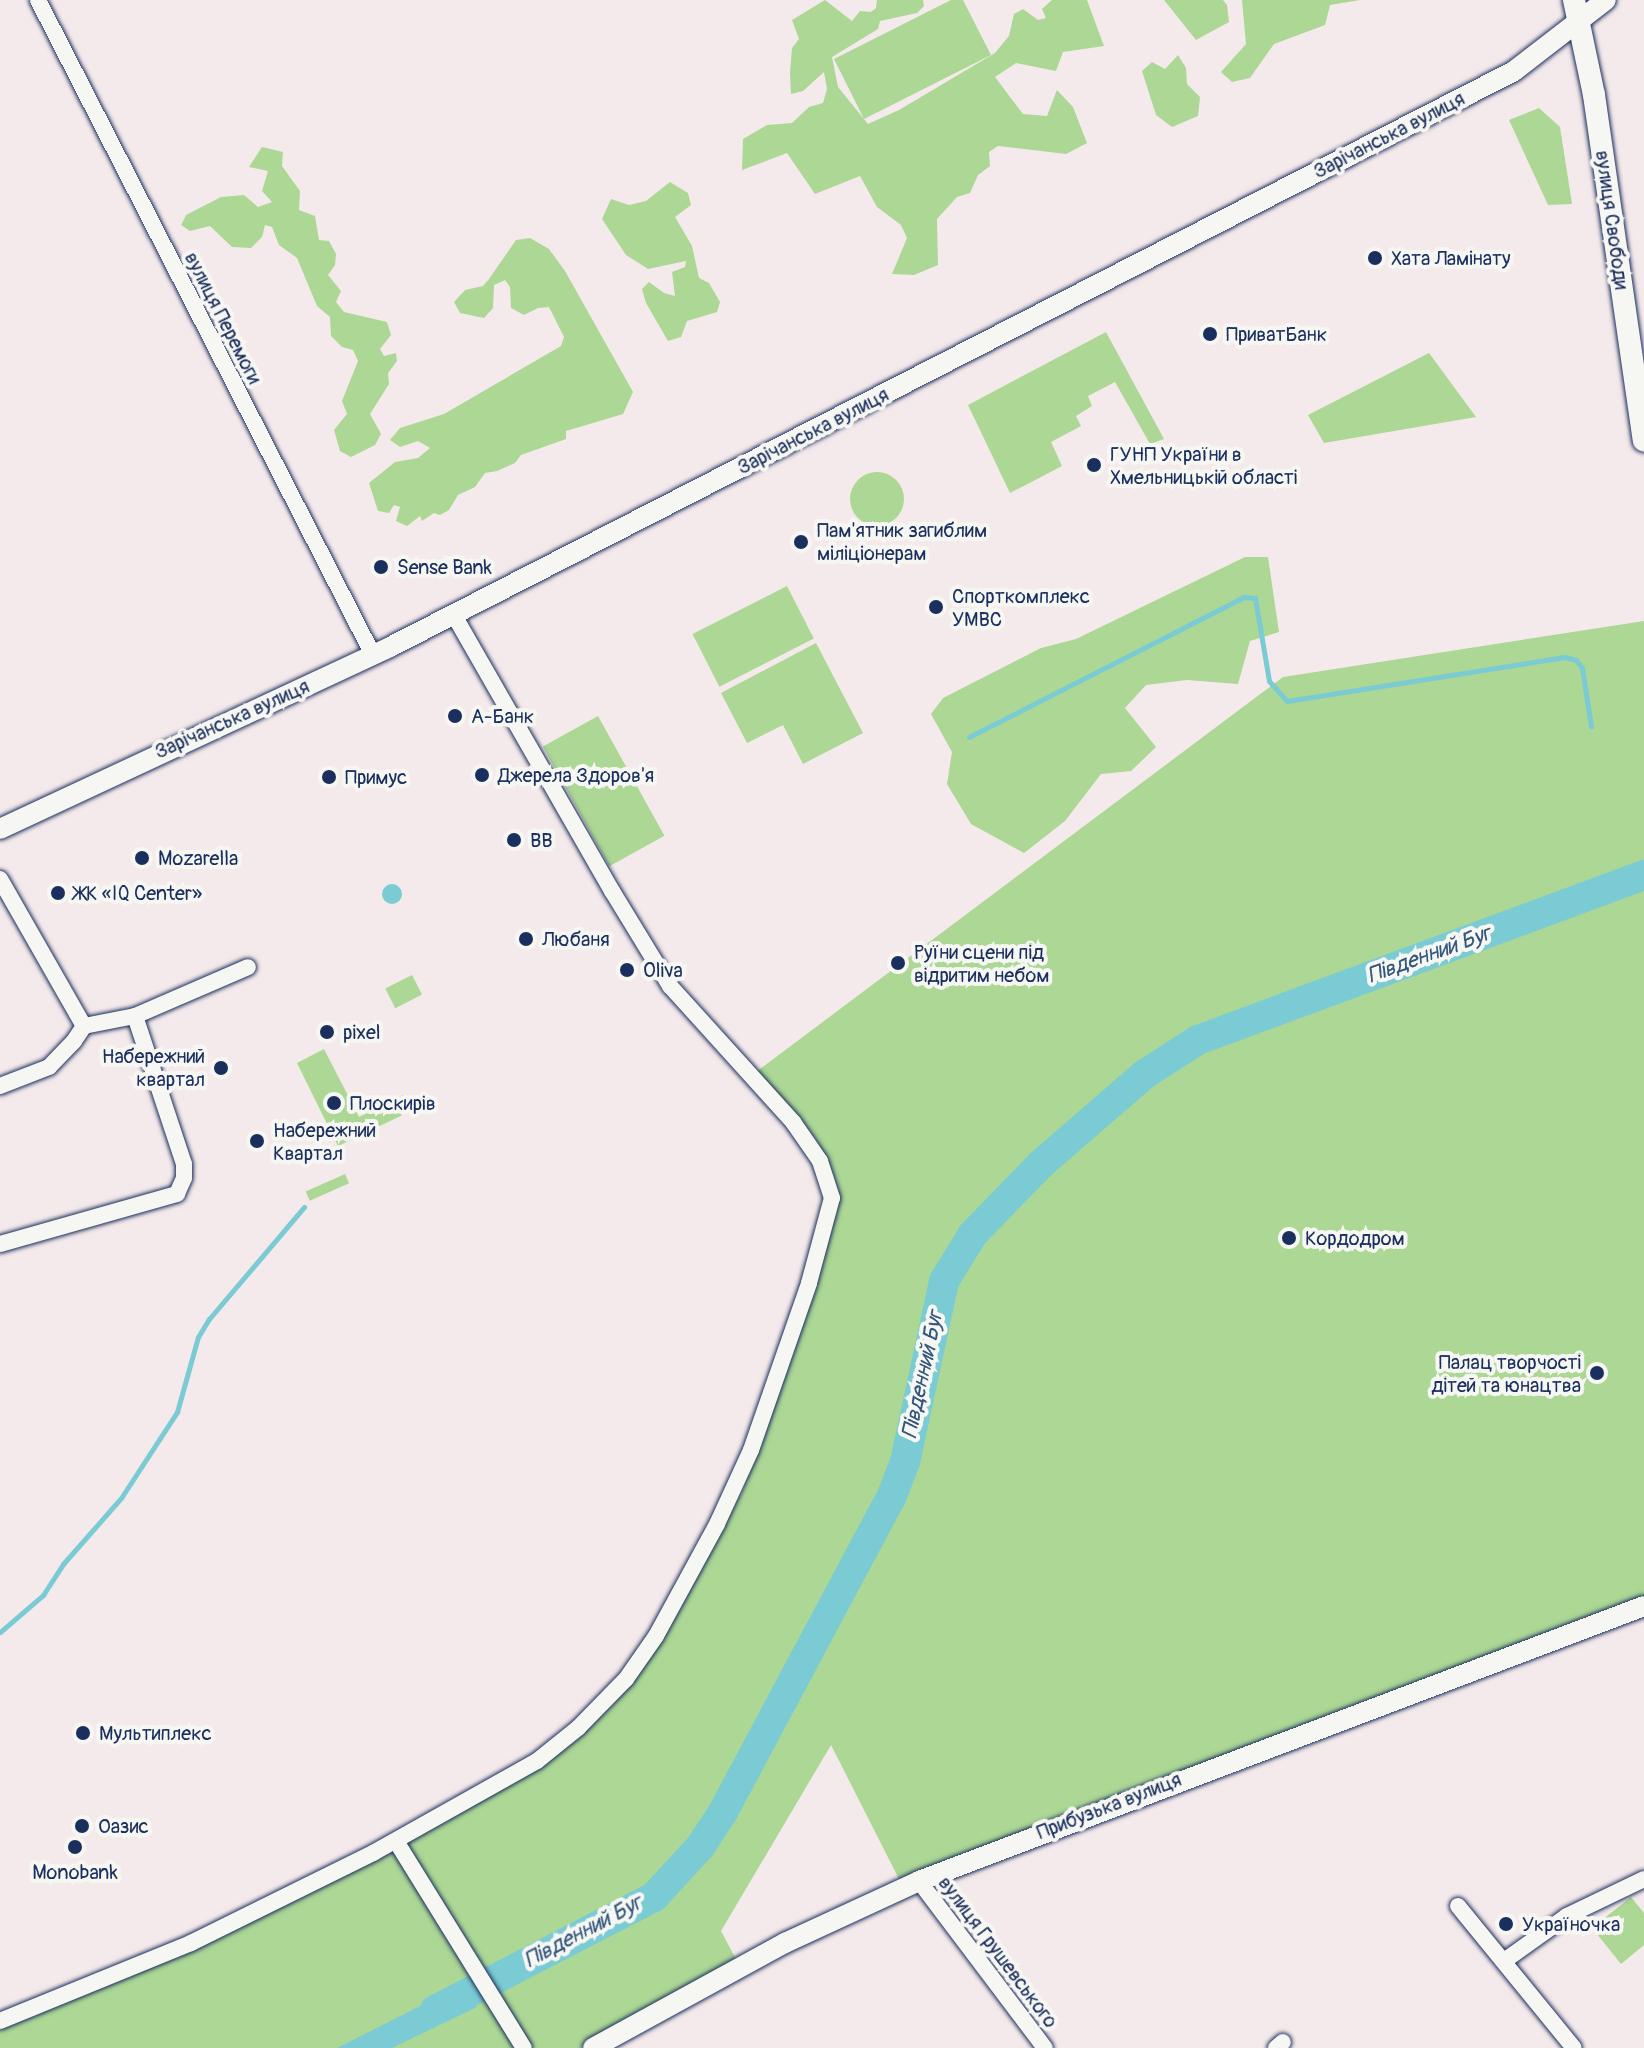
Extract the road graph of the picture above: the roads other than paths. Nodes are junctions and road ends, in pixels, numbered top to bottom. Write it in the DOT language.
graph roads {
  1 [pos="38,0"];
  2 [pos="1574,0"];
  3 [pos="1606,0"];
  4 [pos="1579,24"];
  5 [pos="1644,440"];
  6 [pos="454,615"];
  7 [pos="373,655"];
  8 [pos="0,829"];
  9 [pos="0,879"];
  10 [pos="248,967"];
  11 [pos="135,1016"];
  12 [pos="84,1026"];
  13 [pos="0,1086"];
  14 [pos="0,1244"];
  15 [pos="1644,1606"];
  16 [pos="396,1841"];
  17 [pos="1644,1879"];
  18 [pos="919,1881"];
  19 [pos="1458,1906"];
  20 [pos="1504,1961"];
  21 [pos="0,2021"];
  22 [pos="604,2045"];
  23 [pos="524,2048"];
  24 [pos="1045,2048"];
  25 [pos="1574,2048"];
  1 -- 7 [label="street, вулиця Перемоги"];
  2 -- 4 [label="main road, вулиця Свободи"];
  3 -- 4 [label="street, Зарічанська вулиця"];
  4 -- 5 [label="main road, вулиця Свободи"];
  4 -- 6 [label="street, Зарічанська вулиця"];
  6 -- 7 [label="street, Зарічанська вулиця"];
  6 -- 16 [label="street"];
  7 -- 8 [label="street, Зарічанська вулиця"];
  9 -- 12 [label="street"];
  10 -- 11 [label="street"];
  11 -- 12 [label="street"];
  11 -- 14 [label="street"];
  12 -- 13 [label="street"];
  15 -- 18 [label="street, Прибузька вулиця"];
  16 -- 21 [label="street"];
  16 -- 23 [label="street"];
  17 -- 20 [label="street"];
  18 -- 22 [label="street, Прибузька вулиця"];
  18 -- 24 [label="street, вулиця Грушевського"];
  19 -- 20 [label="street"];
  20 -- 25 [label="street"];
}
